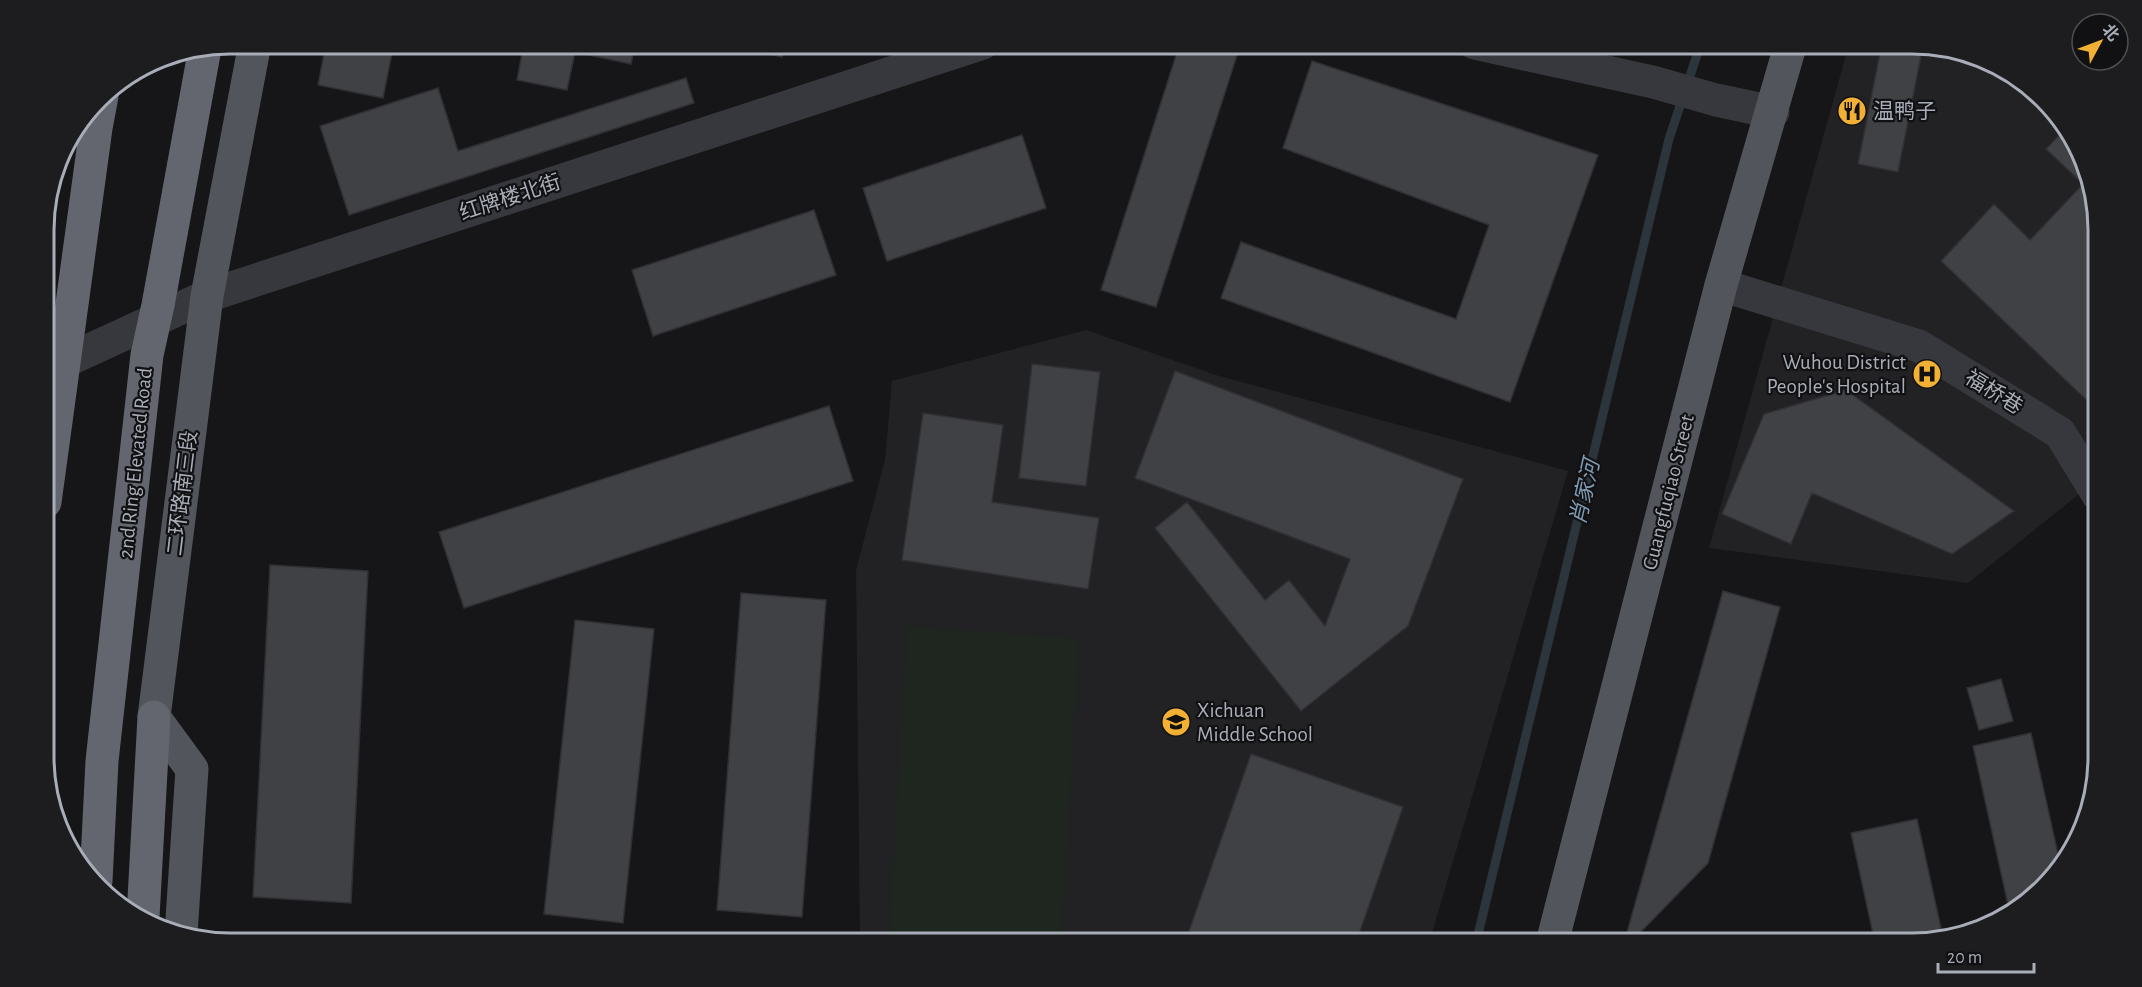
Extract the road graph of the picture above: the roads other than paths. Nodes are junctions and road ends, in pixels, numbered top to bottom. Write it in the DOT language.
graph roads {
  1 [pos="253,54"];
  2 [pos="952,54"];
  3 [pos="1521,54"];
  4 [pos="1788,54"];
  5 [pos="203,56"];
  6 [pos="100,111"];
  7 [pos="1773,112"];
  8 [pos="1721,285"];
  9 [pos="207,296"];
  10 [pos="54,366"];
  11 [pos="54,438"];
  12 [pos="2088,479"];
  13 [pos="154,717"];
  14 [pos="96,872"];
  15 [pos="143,910"];
  16 [pos="182,926"];
  17 [pos="1555,933"];
  1 -- 9 [label="main road, 二环路南三段"];
  2 -- 9 [label="street, 红牌楼北街"];
  3 -- 7 [label="street"];
  4 -- 7 [label="main road, Guangfuqiao Street"];
  5 -- 14 [label="highway, 2nd Ring Elevated Road, bridge"];
  6 -- 11 [label="highway, bridge"];
  7 -- 8 [label="main road, Guangfuqiao Street"];
  8 -- 12 [label="street, 福桥巷"];
  8 -- 17 [label="main road, Guangfuqiao Street"];
  9 -- 10 [label="street, 红牌楼北街"];
  9 -- 13 [label="main road, 二环路南三段"];
  13 -- 15 [label="highway"];
  13 -- 16 [label="main road"];
}
